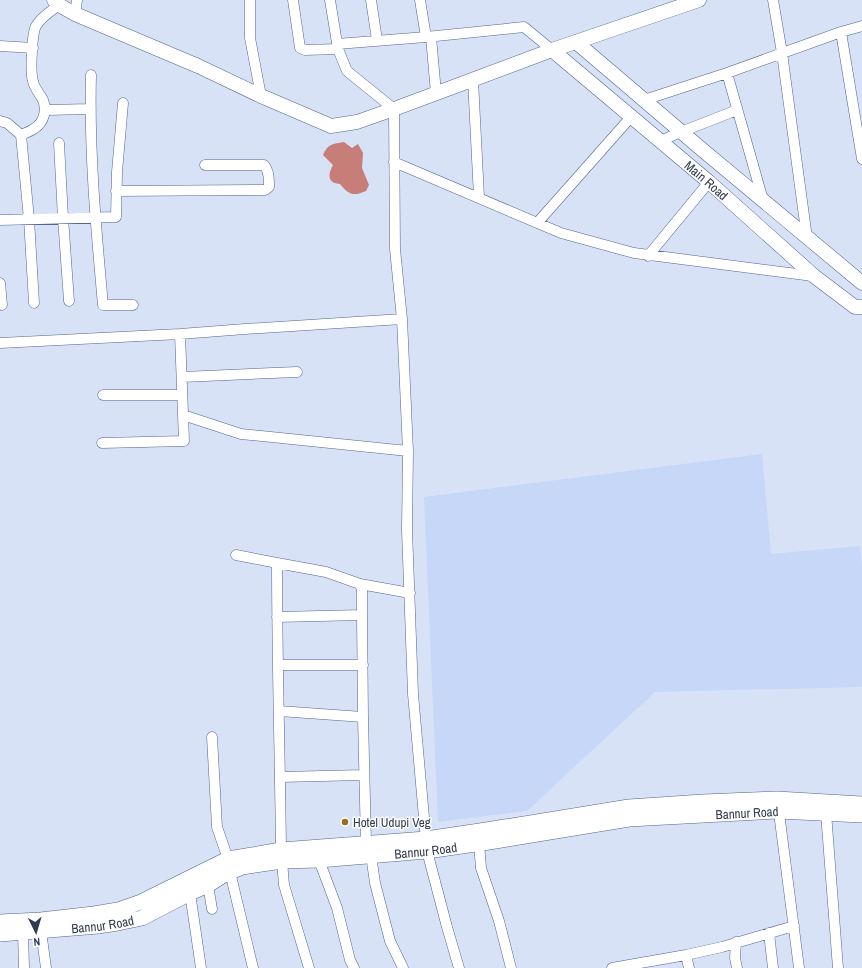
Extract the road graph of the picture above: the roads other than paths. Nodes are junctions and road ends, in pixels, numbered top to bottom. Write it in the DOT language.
graph roads {
  1 [pos="77,0"];
  2 [pos="250,0"];
  3 [pos="293,0"];
  4 [pos="330,0"];
  5 [pos="371,0"];
  6 [pos="420,0"];
  7 [pos="699,0"];
  8 [pos="773,0"];
  9 [pos="57,2"];
  10 [pos="75,14"];
  11 [pos="862,26"];
  12 [pos="841,32"];
  13 [pos="429,37"];
  14 [pos="377,40"];
  15 [pos="576,42"];
  16 [pos="0,46"];
  17 [pos="338,46"];
  18 [pos="33,48"];
  19 [pos="552,50"];
  20 [pos="782,53"];
  21 [pos="726,73"];
  22 [pos="91,75"];
  23 [pos="473,80"];
  24 [pos="436,93"];
  25 [pos="261,96"];
  26 [pos="857,98"];
  27 [pos="644,100"];
  28 [pos="123,103"];
  29 [pos="90,109"];
  30 [pos="394,109"];
  31 [pos="46,110"];
  32 [pos="737,110"];
  33 [pos="631,117"];
  34 [pos="0,121"];
  35 [pos="681,132"];
  36 [pos="21,135"];
  37 [pos="660,141"];
  38 [pos="59,143"];
  39 [pos="862,159"];
  40 [pos="394,162"];
  41 [pos="205,165"];
  42 [pos="708,182"];
  43 [pos="116,191"];
  44 [pos="479,197"];
  45 [pos="763,201"];
  46 [pos="96,217"];
  47 [pos="63,218"];
  48 [pos="29,219"];
  49 [pos="0,220"];
  50 [pos="538,222"];
  51 [pos="807,238"];
  52 [pos="648,256"];
  53 [pos="814,276"];
  54 [pos="0,283"];
  55 [pos="862,283"];
  56 [pos="69,301"];
  57 [pos="34,303"];
  58 [pos="2,305"];
  59 [pos="133,305"];
  60 [pos="862,307"];
  61 [pos="402,319"];
  62 [pos="180,334"];
  63 [pos="0,343"];
  64 [pos="297,372"];
  65 [pos="182,377"];
  66 [pos="103,395"];
  67 [pos="182,395"];
  68 [pos="183,416"];
  69 [pos="102,443"];
  70 [pos="408,451"];
  71 [pos="236,555"];
  72 [pos="277,563"];
  73 [pos="360,584"];
  74 [pos="410,593"];
  75 [pos="362,615"];
  76 [pos="277,617"];
  77 [pos="278,665"];
  78 [pos="363,665"];
  79 [pos="279,711"];
  80 [pos="363,717"];
  81 [pos="212,737"];
  82 [pos="364,775"];
  83 [pos="280,777"];
  84 [pos="862,804"];
  85 [pos="778,805"];
  86 [pos="826,813"];
  87 [pos="862,815"];
  88 [pos="479,843"];
  89 [pos="427,845"];
  90 [pos="368,849"];
  91 [pos="282,856"];
  92 [pos="319,860"];
  93 [pos="229,866"];
  94 [pos="208,885"];
  95 [pos="190,893"];
  96 [pos="212,909"];
  97 [pos="0,922"];
  98 [pos="794,926"];
  99 [pos="41,931"];
  100 [pos="23,932"];
  101 [pos="769,933"];
  102 [pos="0,934"];
  103 [pos="736,942"];
  104 [pos="686,955"];
  105 [pos="24,968"];
  106 [pos="46,968"];
  107 [pos="201,968"];
  108 [pos="253,968"];
  109 [pos="309,968"];
  110 [pos="354,968"];
  111 [pos="403,968"];
  112 [pos="459,968"];
  113 [pos="512,968"];
  114 [pos="612,968"];
  115 [pos="689,968"];
  116 [pos="737,968"];
  117 [pos="773,968"];
  118 [pos="799,968"];
  119 [pos="838,968"];
  1 -- 10 [label="street"];
  2 -- 25 [label="street"];
  3 -- 17 [label="street"];
  4 -- 17 [label="street"];
  5 -- 14 [label="street"];
  6 -- 13 [label="street"];
  7 -- 15 [label="street"];
  8 -- 20 [label="street"];
  9 -- 10 [label="street"];
  9 -- 18 [label="street"];
  10 -- 25 [label="street"];
  11 -- 12 [label="street"];
  12 -- 20 [label="street"];
  12 -- 26 [label="street"];
  13 -- 14 [label="street"];
  13 -- 19 [label="street"];
  13 -- 24 [label="street"];
  14 -- 17 [label="street"];
  15 -- 19 [label="street"];
  15 -- 27 [label="street"];
  16 -- 18 [label="street"];
  17 -- 30 [label="street"];
  18 -- 31 [label="street"];
  19 -- 23 [label="street"];
  19 -- 33 [label="street, Main Road"];
  20 -- 21 [label="street"];
  20 -- 51 [label="street"];
  21 -- 27 [label="street"];
  21 -- 32 [label="street"];
  22 -- 29 [label="street"];
  23 -- 24 [label="street"];
  23 -- 44 [label="street"];
  24 -- 30 [label="street"];
  25 -- 30 [label="street"];
  26 -- 39 [label="street"];
  27 -- 35 [label="street"];
  28 -- 43 [label="street"];
  29 -- 31 [label="street"];
  29 -- 46 [label="street"];
  30 -- 40 [label="street"];
  31 -- 36 [label="street"];
  32 -- 35 [label="street"];
  32 -- 45 [label="street"];
  33 -- 37 [label="street, Main Road"];
  33 -- 50 [label="street"];
  34 -- 36 [label="street"];
  35 -- 37 [label="street"];
  35 -- 45 [label="street"];
  36 -- 48 [label="street"];
  37 -- 42 [label="street, Main Road"];
  38 -- 47 [label="street"];
  40 -- 44 [label="street"];
  40 -- 61 [label="street"];
  41 -- 43 [label="street"];
  42 -- 52 [label="street"];
  42 -- 53 [label="street, Main Road"];
  43 -- 46 [label="street"];
  44 -- 50 [label="street"];
  45 -- 51 [label="street"];
  46 -- 47 [label="street"];
  46 -- 59 [label="street"];
  47 -- 48 [label="street"];
  47 -- 56 [label="street"];
  48 -- 49 [label="street"];
  48 -- 57 [label="street"];
  50 -- 52 [label="street"];
  51 -- 55 [label="street"];
  52 -- 53 [label="street"];
  53 -- 60 [label="street, Main Road"];
  54 -- 58 [label="street"];
  61 -- 62 [label="street"];
  61 -- 70 [label="street"];
  62 -- 63 [label="street"];
  62 -- 65 [label="street"];
  64 -- 65 [label="street"];
  65 -- 67 [label="street"];
  66 -- 67 [label="street"];
  67 -- 68 [label="street"];
  68 -- 69 [label="street"];
  68 -- 70 [label="street"];
  70 -- 74 [label="street"];
  71 -- 72 [label="street"];
  72 -- 73 [label="street"];
  72 -- 76 [label="street"];
  73 -- 74 [label="street"];
  73 -- 75 [label="street"];
  74 -- 89 [label="street"];
  75 -- 76 [label="street"];
  75 -- 78 [label="street"];
  76 -- 77 [label="street"];
  77 -- 78 [label="street"];
  77 -- 79 [label="street"];
  78 -- 80 [label="street"];
  79 -- 80 [label="street"];
  79 -- 83 [label="street"];
  80 -- 82 [label="street"];
  81 -- 93 [label="street"];
  82 -- 83 [label="street"];
  82 -- 90 [label="street"];
  83 -- 91 [label="street"];
  84 -- 85 [label="main road"];
  85 -- 86 [label="main road, Bannur Road"];
  85 -- 88 [label="main road, Bannur Road"];
  85 -- 89 [label="main road"];
  85 -- 98 [label="street"];
  86 -- 87 [label="main road, Bannur Road"];
  86 -- 119 [label="street"];
  88 -- 89 [label="main road, Bannur Road"];
  88 -- 113 [label="street"];
  89 -- 90 [label="main road, Bannur Road"];
  89 -- 112 [label="street"];
  90 -- 91 [label="main road"];
  90 -- 92 [label="main road, Bannur Road"];
  90 -- 111 [label="street"];
  91 -- 92 [label="main road, Bannur Road"];
  91 -- 93 [label="main road, Bannur Road"];
  91 -- 109 [label="street"];
  92 -- 110 [label="street"];
  93 -- 94 [label="main road, Bannur Road"];
  93 -- 97 [label="main road"];
  93 -- 108 [label="street"];
  94 -- 95 [label="main road, Bannur Road"];
  94 -- 96 [label="street"];
  95 -- 99 [label="main road, Bannur Road"];
  95 -- 107 [label="street"];
  98 -- 101 [label="street"];
  98 -- 118 [label="street"];
  99 -- 100 [label="main road, Bannur Road"];
  99 -- 106 [label="street"];
  100 -- 102 [label="main road, Bannur Road"];
  100 -- 105 [label="street"];
  101 -- 103 [label="street"];
  101 -- 117 [label="street"];
  103 -- 104 [label="street"];
  103 -- 116 [label="street"];
  104 -- 114 [label="street"];
  104 -- 115 [label="street"];
}
